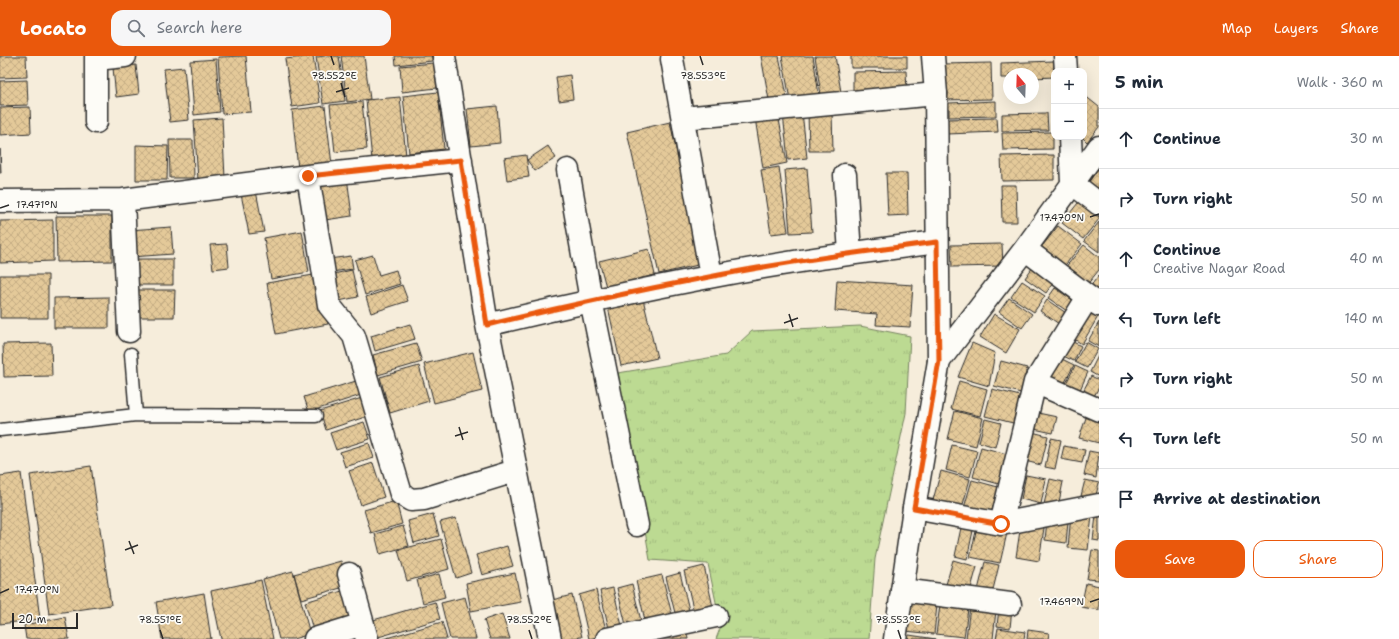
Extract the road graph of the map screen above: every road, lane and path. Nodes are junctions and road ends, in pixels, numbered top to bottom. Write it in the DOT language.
graph roads {
  1 [pos="125,56"];
  2 [pos="444,56"];
  3 [pos="933,56"];
  4 [pos="1065,56"];
  5 [pos="96,58"];
  6 [pos="672,59"];
  7 [pos="1066,68"];
  8 [pos="936,94"];
  9 [pos="682,118"];
  10 [pos="96,122"];
  11 [pos="1070,140"];
  12 [pos="1099,147"];
  13 [pos="461,160"];
  14 [pos="568,170"];
  15 [pos="845,175"];
  16 [pos="308,176"];
  17 [pos="1072,183"];
  18 [pos="123,200"];
  19 [pos="0,201"];
  20 [pos="1099,204"];
  21 [pos="937,242"];
  22 [pos="1025,249"];
  23 [pos="850,254"];
  24 [pos="711,276"];
  25 [pos="591,300"];
  26 [pos="1093,301"];
  27 [pos="487,325"];
  28 [pos="129,331"];
  29 [pos="131,354"];
  30 [pos="939,361"];
  31 [pos="1035,382"];
  32 [pos="1099,410"];
  33 [pos="136,416"];
  34 [pos="316,416"];
  35 [pos="0,430"];
  36 [pos="515,471"];
  37 [pos="1099,504"];
  38 [pos="914,508"];
  39 [pos="1001,524"];
  40 [pos="637,525"];
  41 [pos="349,574"];
  42 [pos="902,590"];
  43 [pos="1010,604"];
  44 [pos="716,616"];
  45 [pos="365,631"];
  46 [pos="315,639"];
  47 [pos="550,639"];
  48 [pos="607,639"];
  49 [pos="895,639"];
  1 -- 5 [label="street"];
  2 -- 13 [label="street"];
  3 -- 8 [label="street"];
  4 -- 7 [label="street"];
  5 -- 10 [label="street"];
  6 -- 9 [label="street"];
  8 -- 9 [label="street"];
  8 -- 21 [label="street"];
  9 -- 24 [label="street"];
  11 -- 17 [label="street"];
  12 -- 17 [label="street"];
  13 -- 16 [label="street"];
  13 -- 27 [label="street"];
  14 -- 25 [label="street"];
  15 -- 23 [label="street"];
  16 -- 18 [label="street"];
  16 -- 36 [label="street"];
  17 -- 20 [label="street"];
  17 -- 22 [label="street"];
  18 -- 19 [label="street"];
  18 -- 28 [label="street"];
  21 -- 23 [label="street"];
  21 -- 30 [label="street"];
  22 -- 26 [label="street"];
  22 -- 30 [label="street"];
  23 -- 24 [label="street"];
  24 -- 25 [label="street"];
  25 -- 27 [label="street"];
  25 -- 40 [label="street"];
  26 -- 31 [label="street"];
  27 -- 36 [label="street"];
  29 -- 33 [label="lane"];
  30 -- 38 [label="street"];
  31 -- 32 [label="street"];
  31 -- 39 [label="street"];
  33 -- 34 [label="lane"];
  33 -- 35 [label="lane"];
  36 -- 47 [label="street"];
  37 -- 39 [label="street"];
  38 -- 39 [label="street"];
  38 -- 42 [label="street"];
  41 -- 45 [label="street"];
  42 -- 43 [label="street"];
  42 -- 49 [label="street"];
  44 -- 48 [label="street"];
  45 -- 46 [label="street"];
}
